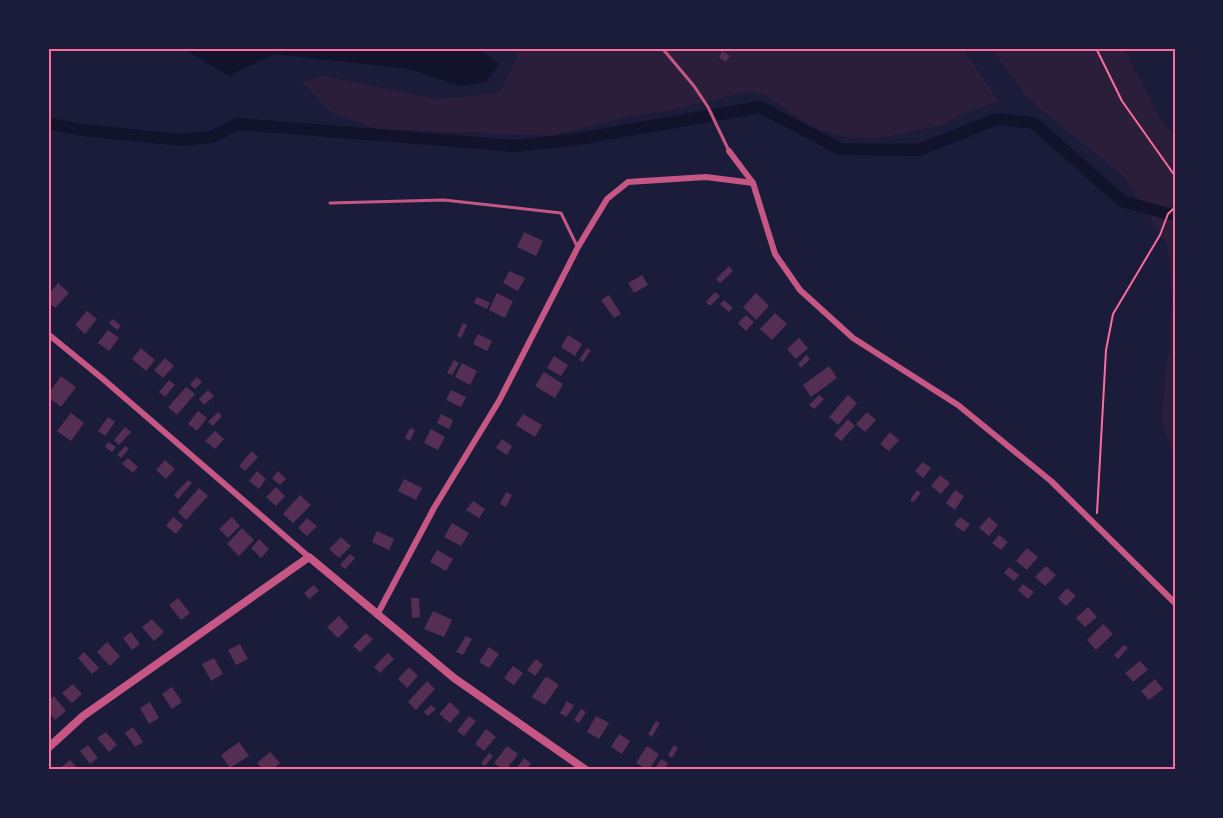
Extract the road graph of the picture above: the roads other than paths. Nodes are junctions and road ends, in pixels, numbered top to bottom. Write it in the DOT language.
graph roads {
  1 [pos="662,48"];
  2 [pos="729,151"];
  3 [pos="753,183"];
  4 [pos="330,203"];
  5 [pos="578,247"];
  6 [pos="48,334"];
  7 [pos="309,557"];
  8 [pos="1175,603"];
  9 [pos="377,615"];
  10 [pos="48,748"];
  11 [pos="586,770"];
  1 -- 2 [label="lane"];
  2 -- 3 [label="street"];
  3 -- 5 [label="street"];
  3 -- 8 [label="street"];
  4 -- 5 [label="lane"];
  5 -- 9 [label="street"];
  6 -- 7 [label="street"];
  7 -- 9 [label="street"];
  7 -- 10 [label="street"];
  9 -- 11 [label="street"];
}
